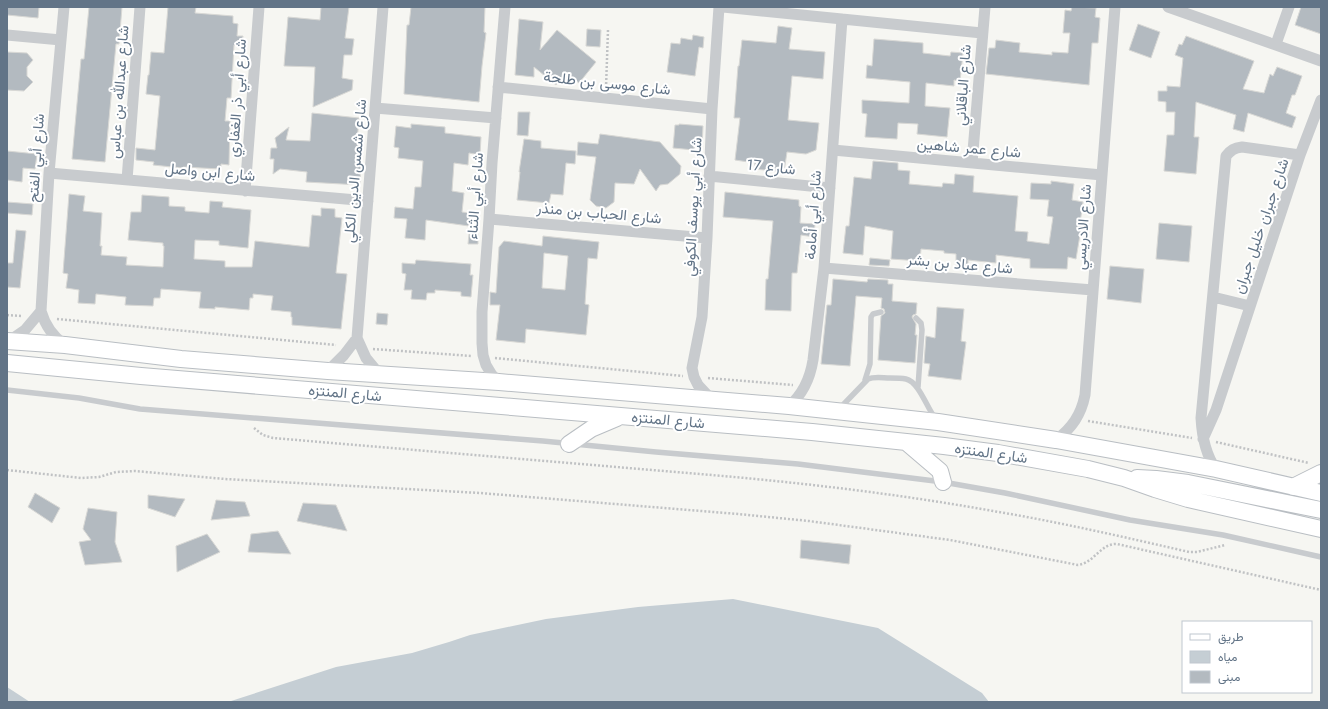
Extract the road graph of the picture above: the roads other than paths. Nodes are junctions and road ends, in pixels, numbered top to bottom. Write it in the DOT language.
graph roads {
  1 [pos="64,7"];
  2 [pos="140,7"];
  3 [pos="259,7"];
  4 [pos="382,7"];
  5 [pos="505,7"];
  6 [pos="719,7"];
  7 [pos="723,7"];
  8 [pos="985,7"];
  9 [pos="1115,7"];
  10 [pos="1168,7"];
  11 [pos="1289,7"];
  12 [pos="842,18"];
  13 [pos="982,33"];
  14 [pos="7,35"];
  15 [pos="61,40"];
  16 [pos="1276,44"];
  17 [pos="1321,61"];
  18 [pos="498,87"];
  19 [pos="1321,100"];
  20 [pos="375,108"];
  21 [pos="712,109"];
  22 [pos="496,118"];
  23 [pos="833,150"];
  24 [pos="1300,155"];
  25 [pos="972,163"];
  26 [pos="49,173"];
  27 [pos="1102,175"];
  28 [pos="709,176"];
  29 [pos="127,180"];
  30 [pos="830,188"];
  31 [pos="245,191"];
  32 [pos="368,201"];
  33 [pos="489,219"];
  34 [pos="707,238"];
  35 [pos="824,268"];
  36 [pos="1093,290"];
  37 [pos="1213,297"];
  38 [pos="1250,306"];
  39 [pos="881,312"];
  40 [pos="42,314"];
  41 [pos="916,318"];
  42 [pos="8,341"];
  43 [pos="356,344"];
  44 [pos="64,345"];
  45 [pos="181,359"];
  46 [pos="7,363"];
  47 [pos="29,366"];
  48 [pos="328,371"];
  49 [pos="380,375"];
  50 [pos="141,376"];
  51 [pos="865,381"];
  52 [pos="499,382"];
  53 [pos="918,388"];
  54 [pos="7,390"];
  55 [pos="712,400"];
  56 [pos="789,406"];
  57 [pos="835,411"];
  58 [pos="620,416"];
  59 [pos="938,422"];
  60 [pos="1203,439"];
  61 [pos="1056,440"];
  62 [pos="906,442"];
  63 [pos="569,444"];
  64 [pos="1216,470"];
  65 [pos="1321,473"];
  66 [pos="1124,478"];
  67 [pos="943,482"];
  68 [pos="1293,487"];
  69 [pos="1321,493"];
  70 [pos="1321,510"];
  71 [pos="1321,529"];
  72 [pos="1321,557"];
  1 -- 15 [label="street, شارع أبي الفتح"];
  2 -- 29 [label="street, شارع عبدالله بن عباس"];
  3 -- 31 [label="street, شارع أبي ذر الغفاري"];
  4 -- 20 [label="street, شارع شمس الدين الكلي"];
  5 -- 18 [label="street, شارع أبي الثناء"];
  6 -- 21 [label="street, شارع أبي يوسف الكوفي"];
  7 -- 12 [label="street"];
  8 -- 13 [label="street, شارع الباقلاني"];
  9 -- 27 [label="street, شارع الادريسي"];
  10 -- 16 [label="street"];
  11 -- 16 [label="street"];
  12 -- 13 [label="street"];
  12 -- 23 [label="street, شارع أبي أمامة"];
  13 -- 25 [label="street, شارع الباقلاني"];
  14 -- 15 [label="street"];
  15 -- 26 [label="street, شارع أبي الفتح"];
  16 -- 17 [label="street"];
  18 -- 21 [label="street, شارع موسى بن طلحة"];
  18 -- 22 [label="street, شارع أبي الثناء"];
  19 -- 24 [label="street, شارع جبران خليل جبران"];
  20 -- 22 [label="street"];
  20 -- 32 [label="street, شارع شمس الدين الكلي"];
  21 -- 28 [label="street, شارع أبي يوسف الكوفي"];
  22 -- 33 [label="street, شارع أبي الثناء"];
  23 -- 25 [label="street, شارع عمر شاهين"];
  23 -- 30 [label="street, شارع أبي أمامة"];
  24 -- 37 [label="street, شارع جبران خليل جبران"];
  24 -- 38 [label="street, شارع جبران خليل جبران"];
  25 -- 27 [label="street, شارع عمر شاهين"];
  26 -- 29 [label="street, شارع ابن واصل"];
  26 -- 40 [label="street, شارع أبي الفتح"];
  27 -- 36 [label="street, شارع الادريسي"];
  28 -- 30 [label="street, شارع 17"];
  28 -- 34 [label="street, شارع أبي يوسف الكوفي"];
  29 -- 31 [label="street, شارع ابن واصل"];
  30 -- 35 [label="street, شارع أبي أمامة"];
  31 -- 32 [label="street, شارع ابن واصل"];
  32 -- 43 [label="street, شارع شمس الدين الكلي"];
  33 -- 34 [label="street, شارع الحباب بن منذر"];
  33 -- 52 [label="street, شارع أبي الثناء"];
  34 -- 55 [label="street, شارع أبي يوسف الكوفي"];
  35 -- 36 [label="street, شارع عباد بن بشر"];
  35 -- 56 [label="street, شارع أبي أمامة"];
  36 -- 61 [label="street, شارع الادريسي"];
  37 -- 38 [label="street, شارع جبران خليل جبران"];
  37 -- 60 [label="street, شارع جبران خليل جبران"];
  38 -- 60 [label="street, شارع جبران خليل جبران"];
  39 -- 51 [label="lane"];
  40 -- 42 [label="street"];
  40 -- 44 [label="street"];
  41 -- 53 [label="lane"];
  42 -- 44 [label="main road, شارع المنتزه"];
  43 -- 48 [label="street"];
  43 -- 49 [label="street"];
  44 -- 45 [label="main road, شارع المنتزه"];
  44 -- 47 [label="main road"];
  45 -- 48 [label="main road, شارع المنتزه"];
  45 -- 50 [label="main road"];
  46 -- 47 [label="main road, شارع المنتزه"];
  47 -- 50 [label="main road, شارع المنتزه"];
  48 -- 49 [label="main road, شارع المنتزه"];
  49 -- 52 [label="main road, شارع المنتزه"];
  50 -- 58 [label="main road, شارع المنتزه"];
  51 -- 53 [label="lane"];
  51 -- 57 [label="lane"];
  52 -- 55 [label="main road, شارع المنتزه"];
  53 -- 59 [label="lane"];
  54 -- 63 [label="lane"];
  55 -- 56 [label="main road, شارع المنتزه"];
  56 -- 57 [label="main road, شارع المنتزه"];
  57 -- 59 [label="main road, شارع المنتزه"];
  58 -- 62 [label="main road, شارع المنتزه"];
  58 -- 63 [label="main road"];
  59 -- 61 [label="main road, شارع المنتزه"];
  60 -- 64 [label="street, شارع جبران خليل جبران"];
  61 -- 64 [label="main road, شارع المنتزه"];
  62 -- 66 [label="main road, شارع المنتزه"];
  62 -- 67 [label="main road"];
  63 -- 67 [label="lane"];
  64 -- 68 [label="main road, شارع المنتزه"];
  65 -- 68 [label="main road"];
  66 -- 70 [label="main road"];
  66 -- 71 [label="main road, شارع المنتزه"];
  67 -- 72 [label="lane"];
  68 -- 69 [label="main road, شارع المنتزه"];
}
